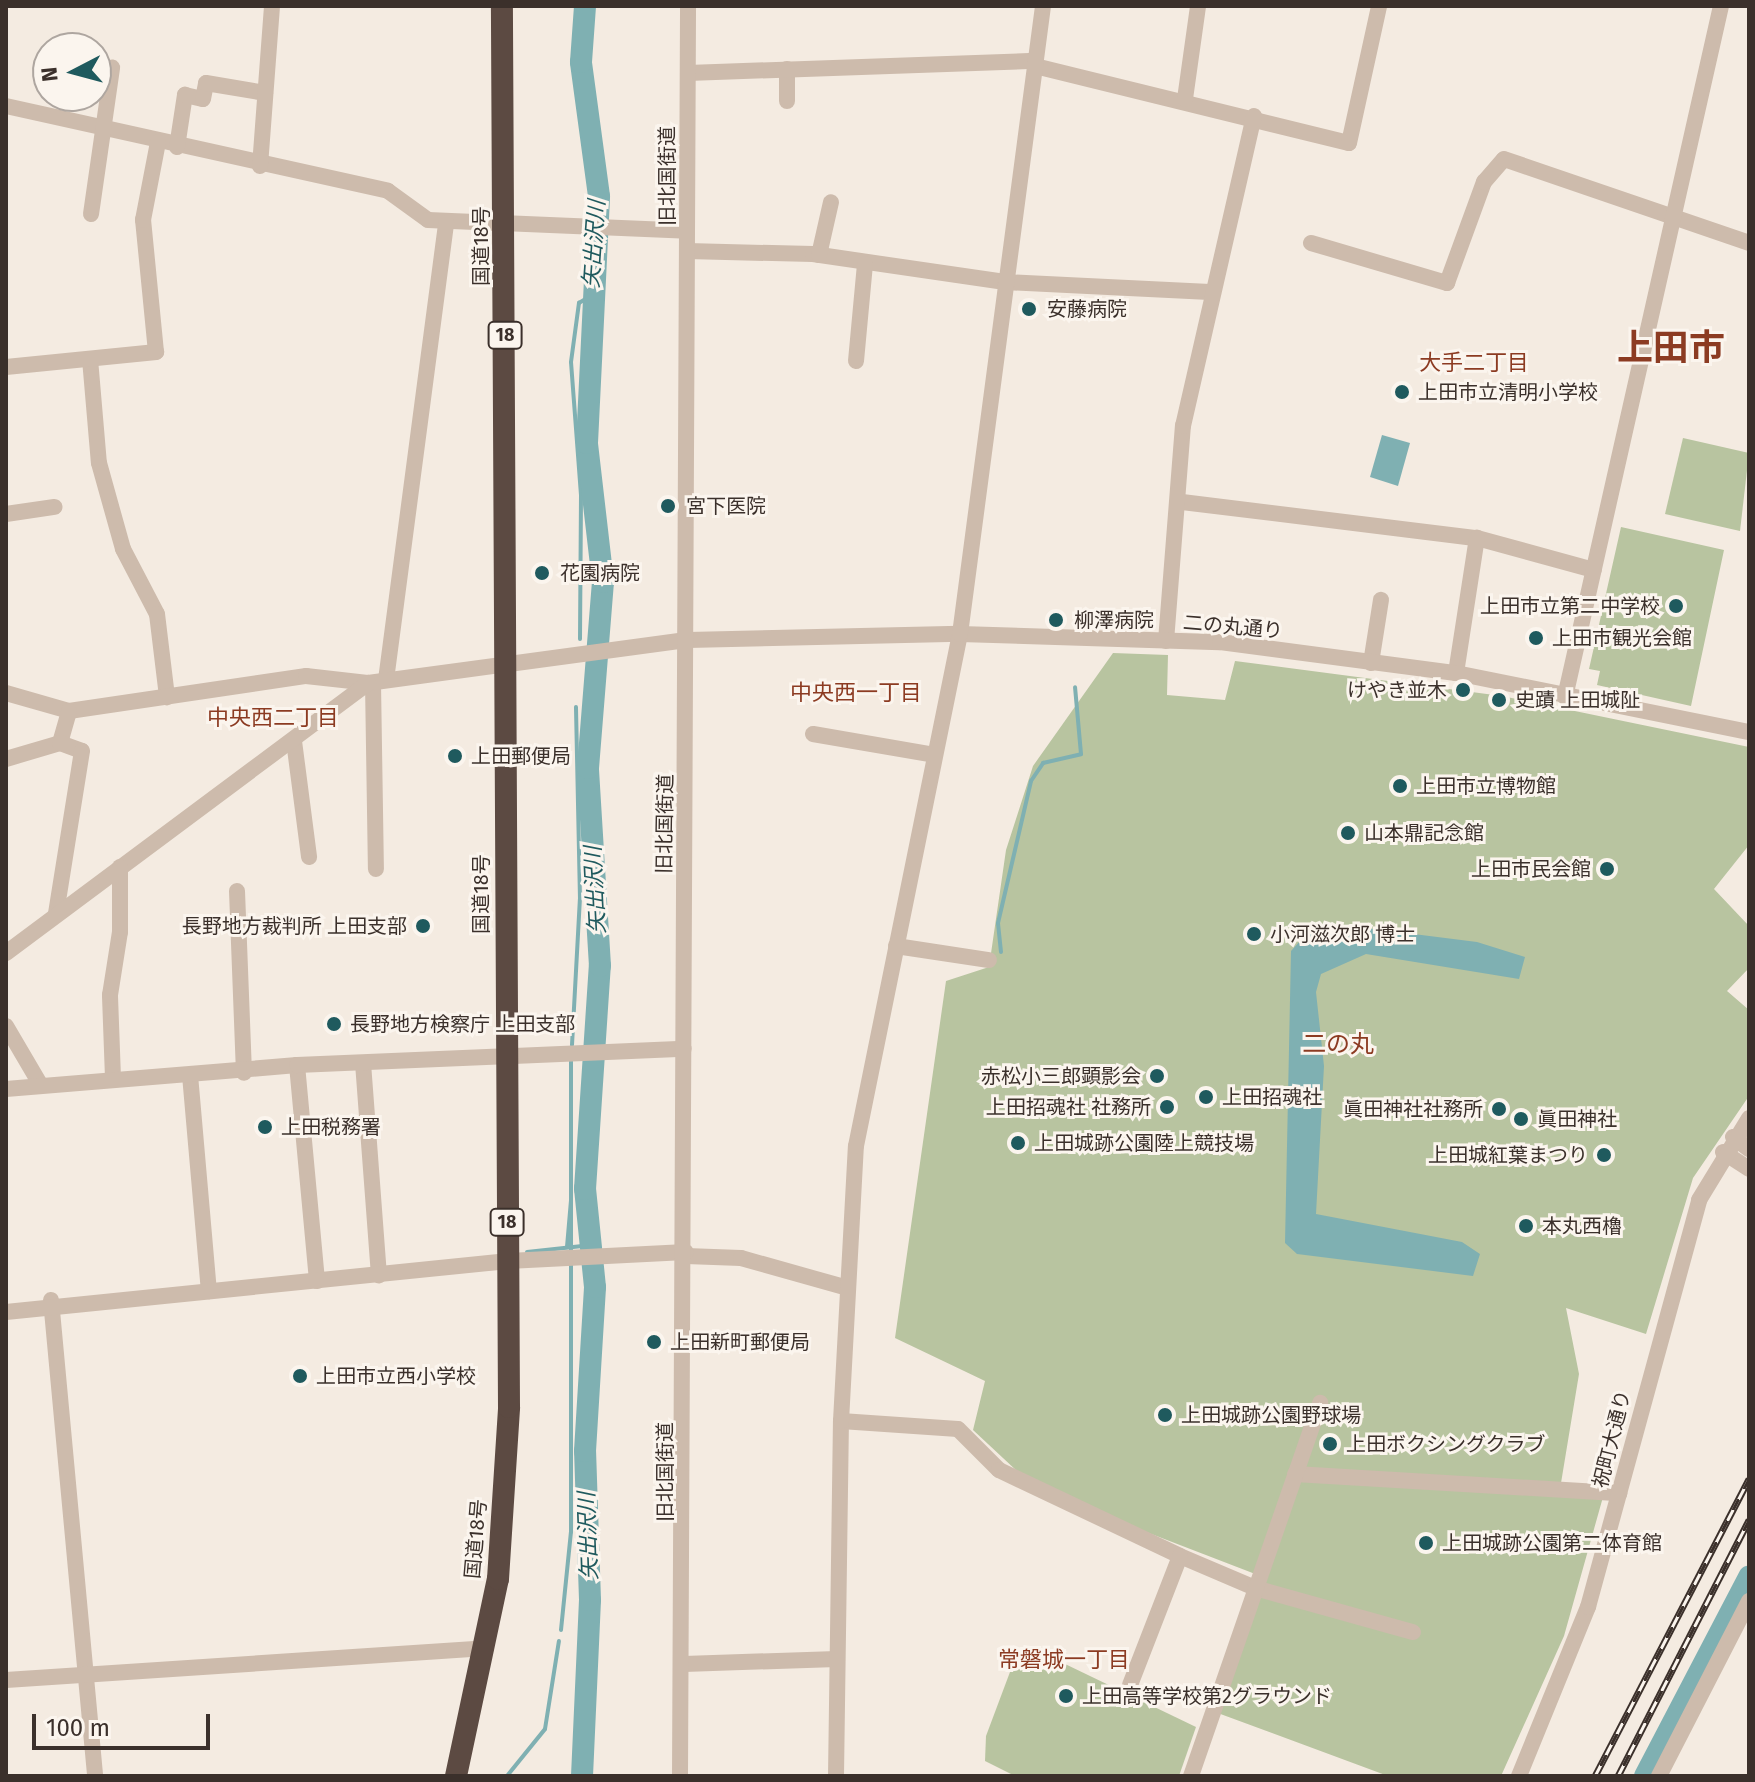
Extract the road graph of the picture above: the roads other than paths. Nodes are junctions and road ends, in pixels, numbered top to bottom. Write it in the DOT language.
graph roads {
  1 [pos="272,6"];
  2 [pos="502,6"];
  3 [pos="688,6"];
  4 [pos="1043,6"];
  5 [pos="1198,6"];
  6 [pos="1379,6"];
  7 [pos="1721,6"];
  8 [pos="1035,63"];
  9 [pos="787,69"];
  10 [pos="688,73"];
  11 [pos="265,93"];
  12 [pos="1185,99"];
  13 [pos="787,101"];
  14 [pos="6,106"];
  15 [pos="102,112"];
  16 [pos="1254,116"];
  17 [pos="99,128"];
  18 [pos="158,142"];
  19 [pos="177,147"];
  20 [pos="260,166"];
  21 [pos="831,202"];
  22 [pos="91,214"];
  23 [pos="1673,220"];
  24 [pos="446,223"];
  25 [pos="505,226"];
  26 [pos="687,231"];
  27 [pos="1311,243"];
  28 [pos="1749,243"];
  29 [pos="687,251"];
  30 [pos="819,255"];
  31 [pos="865,264"];
  32 [pos="1005,282"];
  33 [pos="1210,292"];
  34 [pos="90,359"];
  35 [pos="856,361"];
  36 [pos="6,367"];
  37 [pos="1182,502"];
  38 [pos="54,507"];
  39 [pos="6,514"];
  40 [pos="1477,538"];
  41 [pos="1594,570"];
  42 [pos="1381,600"];
  43 [pos="960,634"];
  44 [pos="688,640"];
  45 [pos="1166,641"];
  46 [pos="505,663"];
  47 [pos="1371,663"];
  48 [pos="1456,673"];
  49 [pos="376,682"];
  50 [pos="6,693"];
  51 [pos="167,697"];
  52 [pos="1565,697"];
  53 [pos="69,711"];
  54 [pos="1749,732"];
  55 [pos="813,734"];
  56 [pos="294,741"];
  57 [pos="60,743"];
  58 [pos="934,755"];
  59 [pos="6,759"];
  60 [pos="309,857"];
  61 [pos="120,867"];
  62 [pos="376,869"];
  63 [pos="237,891"];
  64 [pos="56,913"];
  65 [pos="896,946"];
  66 [pos="6,953"];
  67 [pos="989,960"];
  68 [pos="6,1026"];
  69 [pos="684,1049"];
  70 [pos="507,1054"];
  71 [pos="363,1063"];
  72 [pos="297,1065"];
  73 [pos="244,1073"];
  74 [pos="190,1075"];
  75 [pos="113,1078"];
  76 [pos="40,1084"];
  77 [pos="6,1089"];
  78 [pos="1749,1118"];
  79 [pos="1733,1137"];
  80 [pos="1749,1149"];
  81 [pos="1723,1152"];
  82 [pos="1749,1169"];
  83 [pos="686,1254"];
  84 [pos="508,1261"];
  85 [pos="379,1275"];
  86 [pos="317,1281"];
  87 [pos="848,1288"];
  88 [pos="209,1291"];
  89 [pos="52,1303"];
  90 [pos="6,1312"];
  91 [pos="1320,1403"];
  92 [pos="841,1421"];
  93 [pos="1295,1474"];
  94 [pos="1619,1493"];
  95 [pos="1180,1556"];
  96 [pos="1255,1588"];
  97 [pos="1749,1601"];
  98 [pos="1413,1632"];
  99 [pos="486,1648"];
  100 [pos="837,1659"];
  101 [pos="684,1664"];
  102 [pos="86,1675"];
  103 [pos="6,1680"];
  104 [pos="1130,1685"];
  105 [pos="95,1776"];
  106 [pos="456,1776"];
  107 [pos="680,1776"];
  108 [pos="836,1776"];
  109 [pos="1191,1776"];
  110 [pos="1519,1776"];
  111 [pos="1659,1776"];
  1 -- 11 [label="street"];
  2 -- 25 [label="highway, 国道18号 / 18"];
  3 -- 10 [label="street, 旧北国街道"];
  4 -- 8 [label="street"];
  5 -- 12 [label="street"];
  6 -- 16 [label="street"];
  7 -- 23 [label="street"];
  8 -- 9 [label="street"];
  8 -- 12 [label="street"];
  8 -- 32 [label="street"];
  9 -- 10 [label="street"];
  9 -- 13 [label="street"];
  10 -- 26 [label="street, 旧北国街道"];
  11 -- 19 [label="street"];
  11 -- 20 [label="street"];
  12 -- 16 [label="street"];
  14 -- 17 [label="street"];
  15 -- 17 [label="street"];
  16 -- 33 [label="street"];
  17 -- 18 [label="street"];
  17 -- 22 [label="street"];
  18 -- 19 [label="street"];
  18 -- 34 [label="street"];
  19 -- 20 [label="street"];
  20 -- 24 [label="street"];
  21 -- 30 [label="street"];
  23 -- 27 [label="street"];
  23 -- 28 [label="street"];
  23 -- 41 [label="street"];
  24 -- 25 [label="street"];
  24 -- 49 [label="street"];
  25 -- 26 [label="street"];
  25 -- 46 [label="highway, 国道18号 / 18"];
  26 -- 29 [label="street, 旧北国街道"];
  29 -- 30 [label="street"];
  29 -- 44 [label="street, 旧北国街道"];
  30 -- 31 [label="street"];
  31 -- 32 [label="street"];
  31 -- 35 [label="street"];
  32 -- 33 [label="street"];
  32 -- 43 [label="street"];
  33 -- 37 [label="street"];
  34 -- 36 [label="street"];
  34 -- 51 [label="street"];
  37 -- 40 [label="street"];
  37 -- 45 [label="street"];
  38 -- 39 [label="street"];
  40 -- 41 [label="street"];
  40 -- 48 [label="street"];
  41 -- 52 [label="street"];
  42 -- 47 [label="street"];
  43 -- 44 [label="street, 二の丸通り"];
  43 -- 45 [label="street, 二の丸通り"];
  43 -- 58 [label="street"];
  44 -- 46 [label="street, 二の丸通り"];
  44 -- 69 [label="street, 旧北国街道"];
  45 -- 47 [label="street, 二の丸通り"];
  46 -- 49 [label="street"];
  46 -- 70 [label="highway, 国道18号 / 18"];
  47 -- 48 [label="street, 二の丸通り"];
  48 -- 52 [label="street, 二の丸通り"];
  49 -- 51 [label="street"];
  49 -- 56 [label="street"];
  49 -- 62 [label="street"];
  50 -- 53 [label="street"];
  51 -- 53 [label="street"];
  52 -- 54 [label="street, 二の丸通り"];
  53 -- 57 [label="street"];
  55 -- 58 [label="street"];
  56 -- 60 [label="street"];
  56 -- 61 [label="street"];
  57 -- 59 [label="street"];
  57 -- 64 [label="street"];
  58 -- 65 [label="street"];
  61 -- 64 [label="street"];
  61 -- 75 [label="street"];
  63 -- 73 [label="street"];
  64 -- 66 [label="street"];
  65 -- 67 [label="street"];
  65 -- 87 [label="street"];
  68 -- 76 [label="street"];
  69 -- 70 [label="street"];
  69 -- 83 [label="street, 旧北国街道"];
  70 -- 71 [label="street"];
  70 -- 84 [label="highway, 国道18号 / 18"];
  71 -- 72 [label="street"];
  71 -- 85 [label="street"];
  72 -- 73 [label="street"];
  72 -- 86 [label="street"];
  73 -- 74 [label="street"];
  74 -- 75 [label="street"];
  74 -- 88 [label="street"];
  75 -- 76 [label="street"];
  76 -- 77 [label="street"];
  78 -- 79 [label="street, 祝町大通り"];
  79 -- 80 [label="street"];
  79 -- 81 [label="street, 祝町大通り"];
  81 -- 82 [label="street"];
  81 -- 94 [label="street, 祝町大通り"];
  83 -- 84 [label="street"];
  83 -- 87 [label="street"];
  83 -- 101 [label="street, 旧北国街道"];
  84 -- 85 [label="street"];
  84 -- 99 [label="highway, 国道18号 / 18"];
  85 -- 86 [label="street"];
  86 -- 88 [label="street"];
  87 -- 92 [label="street"];
  88 -- 89 [label="street"];
  89 -- 90 [label="street"];
  89 -- 102 [label="street"];
  91 -- 93 [label="street"];
  92 -- 95 [label="street"];
  92 -- 100 [label="street"];
  93 -- 94 [label="street"];
  93 -- 96 [label="street"];
  94 -- 110 [label="street, 祝町大通り"];
  95 -- 96 [label="street"];
  95 -- 104 [label="street"];
  96 -- 98 [label="street"];
  96 -- 109 [label="street"];
  97 -- 111 [label="street"];
  99 -- 102 [label="street"];
  99 -- 106 [label="highway, 国道18号 / 18"];
  100 -- 101 [label="street"];
  100 -- 108 [label="street"];
  101 -- 107 [label="street"];
  102 -- 103 [label="street"];
  102 -- 105 [label="street"];
}
